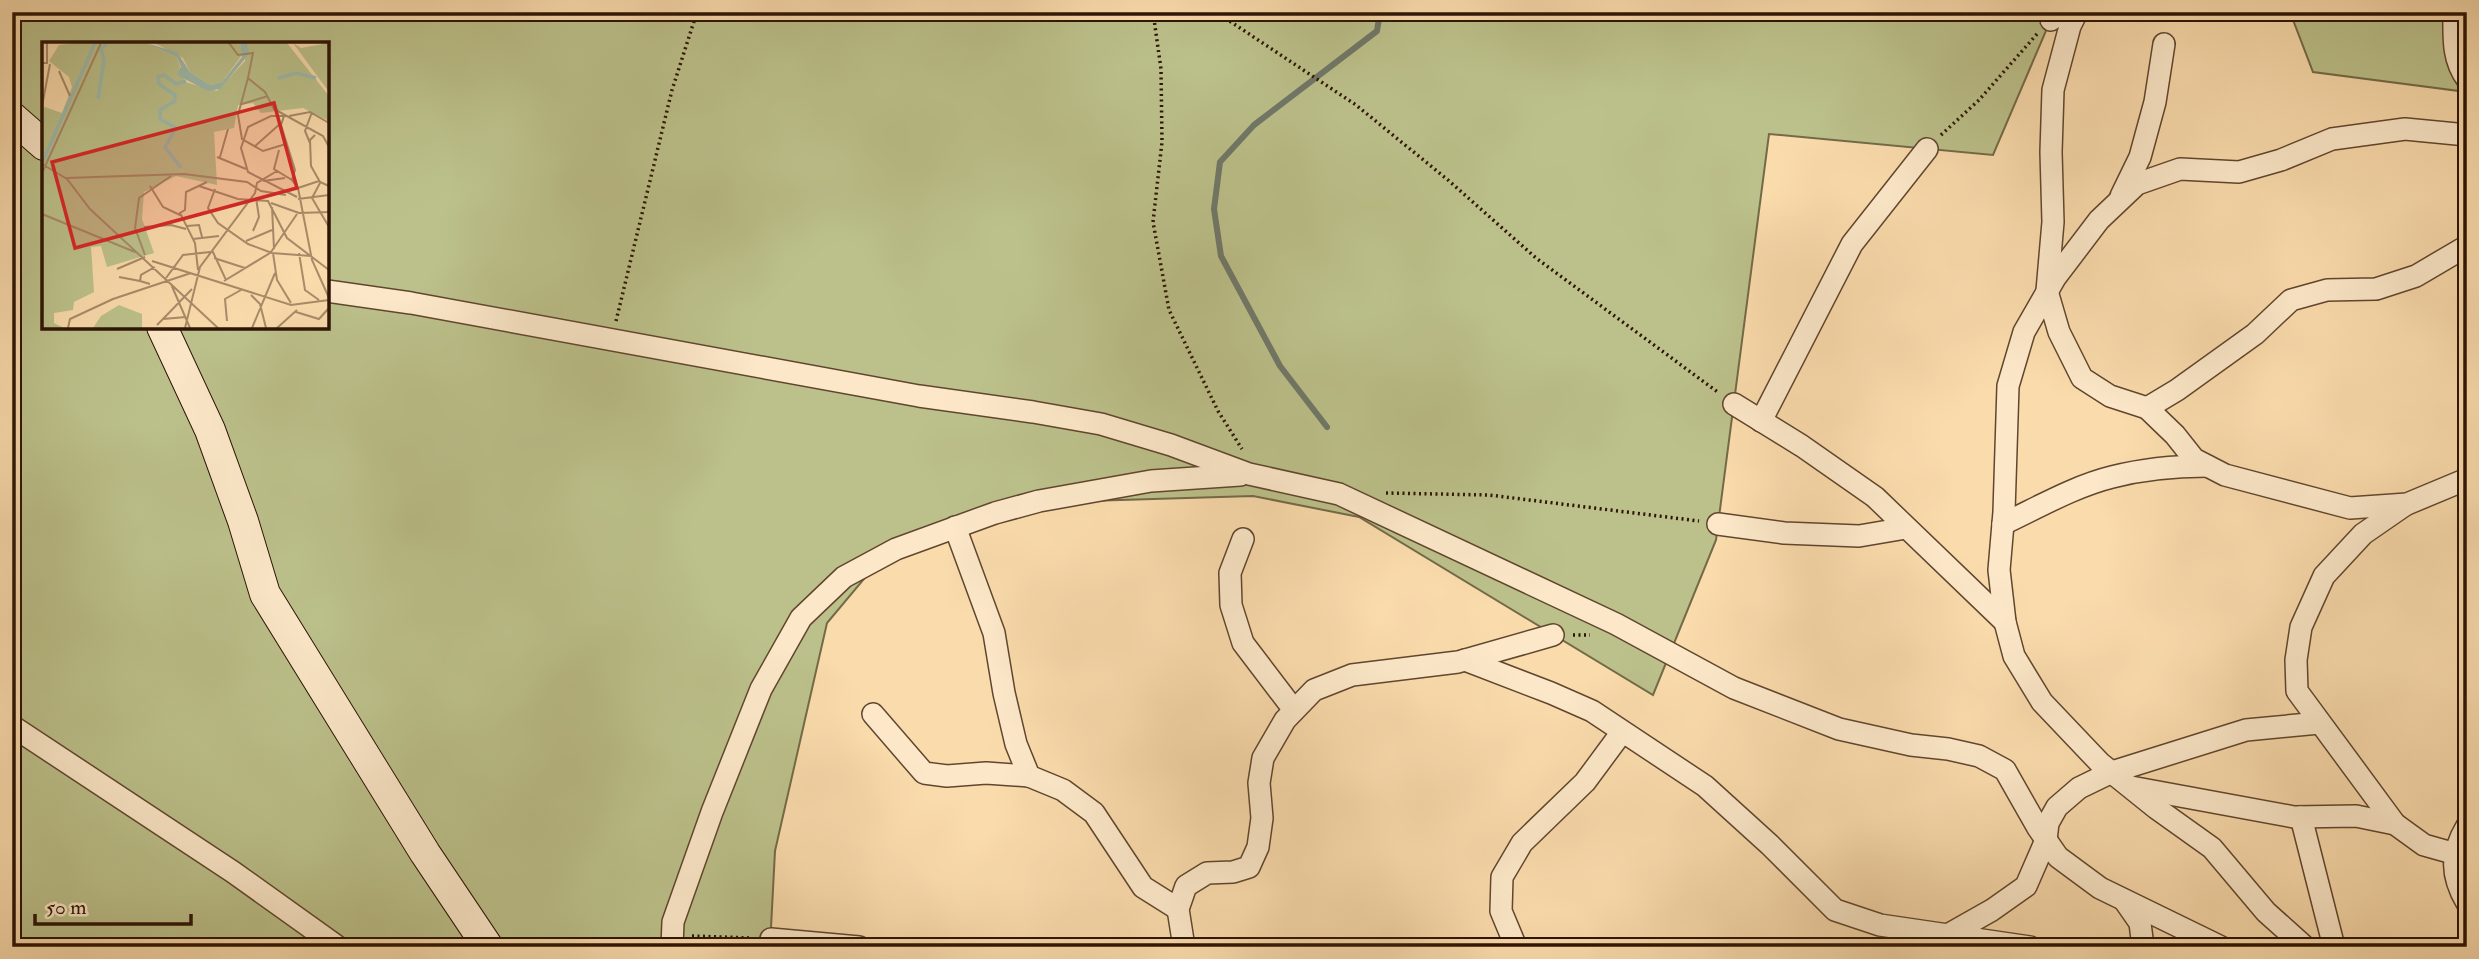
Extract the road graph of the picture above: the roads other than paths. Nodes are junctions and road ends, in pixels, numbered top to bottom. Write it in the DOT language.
graph roads {
  1 [pos="2077,12"];
  2 [pos="2454,12"];
  3 [pos="2164,44"];
  4 [pos="2467,79"];
  5 [pos="12,117"];
  6 [pos="2467,135"];
  7 [pos="42,143"];
  8 [pos="1927,149"];
  9 [pos="2119,201"];
  10 [pos="2467,246"];
  11 [pos="329,291"];
  12 [pos="2047,291"];
  13 [pos="163,329"];
  14 [pos="1734,404"];
  15 [pos="2147,408"];
  16 [pos="1761,421"];
  17 [pos="2207,466"];
  18 [pos="1254,476"];
  19 [pos="2467,479"];
  20 [pos="2407,504"];
  21 [pos="1718,524"];
  22 [pos="2003,524"];
  23 [pos="955,527"];
  24 [pos="1906,528"];
  25 [pos="1243,539"];
  26 [pos="2005,622"];
  27 [pos="1553,635"];
  28 [pos="1465,660"];
  29 [pos="1294,710"];
  30 [pos="873,714"];
  31 [pos="2319,723"];
  32 [pos="12,726"];
  33 [pos="1622,732"];
  34 [pos="2112,772"];
  35 [pos="1029,776"];
  36 [pos="2130,787"];
  37 [pos="2301,817"];
  38 [pos="2395,824"];
  39 [pos="2467,826"];
  40 [pos="2046,839"];
  41 [pos="2456,854"];
  42 [pos="2123,898"];
  43 [pos="2467,903"];
  44 [pos="1178,909"];
  45 [pos="1947,935"];
  46 [pos="771,939"];
  47 [pos="673,941"];
  48 [pos="2025,946"];
  49 [pos="338,947"];
  50 [pos="488,947"];
  51 [pos="859,947"];
  52 [pos="1184,947"];
  53 [pos="1516,947"];
  54 [pos="1926,947"];
  55 [pos="2143,947"];
  56 [pos="2221,947"];
  57 [pos="2305,947"];
  58 [pos="2334,947"];
  1 -- 12 [label="street"];
  2 -- 4 [label="street"];
  3 -- 9 [label="street"];
  5 -- 7 [label="street"];
  6 -- 9 [label="street"];
  8 -- 16 [label="street"];
  9 -- 12 [label="street"];
  10 -- 15 [label="street"];
  11 -- 18 [label="street"];
  12 -- 15 [label="street"];
  12 -- 22 [label="street"];
  13 -- 50 [label="street"];
  14 -- 16 [label="street"];
  15 -- 17 [label="street"];
  16 -- 24 [label="street"];
  17 -- 20 [label="street"];
  17 -- 22 [label="street"];
  18 -- 23 [label="street"];
  18 -- 40 [label="street"];
  19 -- 20 [label="street"];
  20 -- 31 [label="street"];
  21 -- 24 [label="street"];
  22 -- 26 [label="street"];
  23 -- 35 [label="street"];
  23 -- 47 [label="street"];
  24 -- 26 [label="street"];
  25 -- 29 [label="street"];
  26 -- 34 [label="street"];
  27 -- 28 [label="street"];
  28 -- 29 [label="street"];
  28 -- 33 [label="street"];
  29 -- 44 [label="street"];
  30 -- 35 [label="street"];
  31 -- 34 [label="street"];
  31 -- 38 [label="street"];
  32 -- 49 [label="street"];
  33 -- 45 [label="street"];
  33 -- 53 [label="street"];
  34 -- 36 [label="street"];
  34 -- 40 [label="street"];
  35 -- 44 [label="street"];
  36 -- 37 [label="street"];
  36 -- 57 [label="street"];
  37 -- 38 [label="street"];
  37 -- 58 [label="street"];
  38 -- 41 [label="street"];
  39 -- 41 [label="street"];
  40 -- 42 [label="street"];
  40 -- 45 [label="street"];
  41 -- 43 [label="street"];
  42 -- 55 [label="street"];
  42 -- 56 [label="street"];
  44 -- 52 [label="street"];
  45 -- 48 [label="street"];
  45 -- 54 [label="street"];
  46 -- 51 [label="street"];
}
